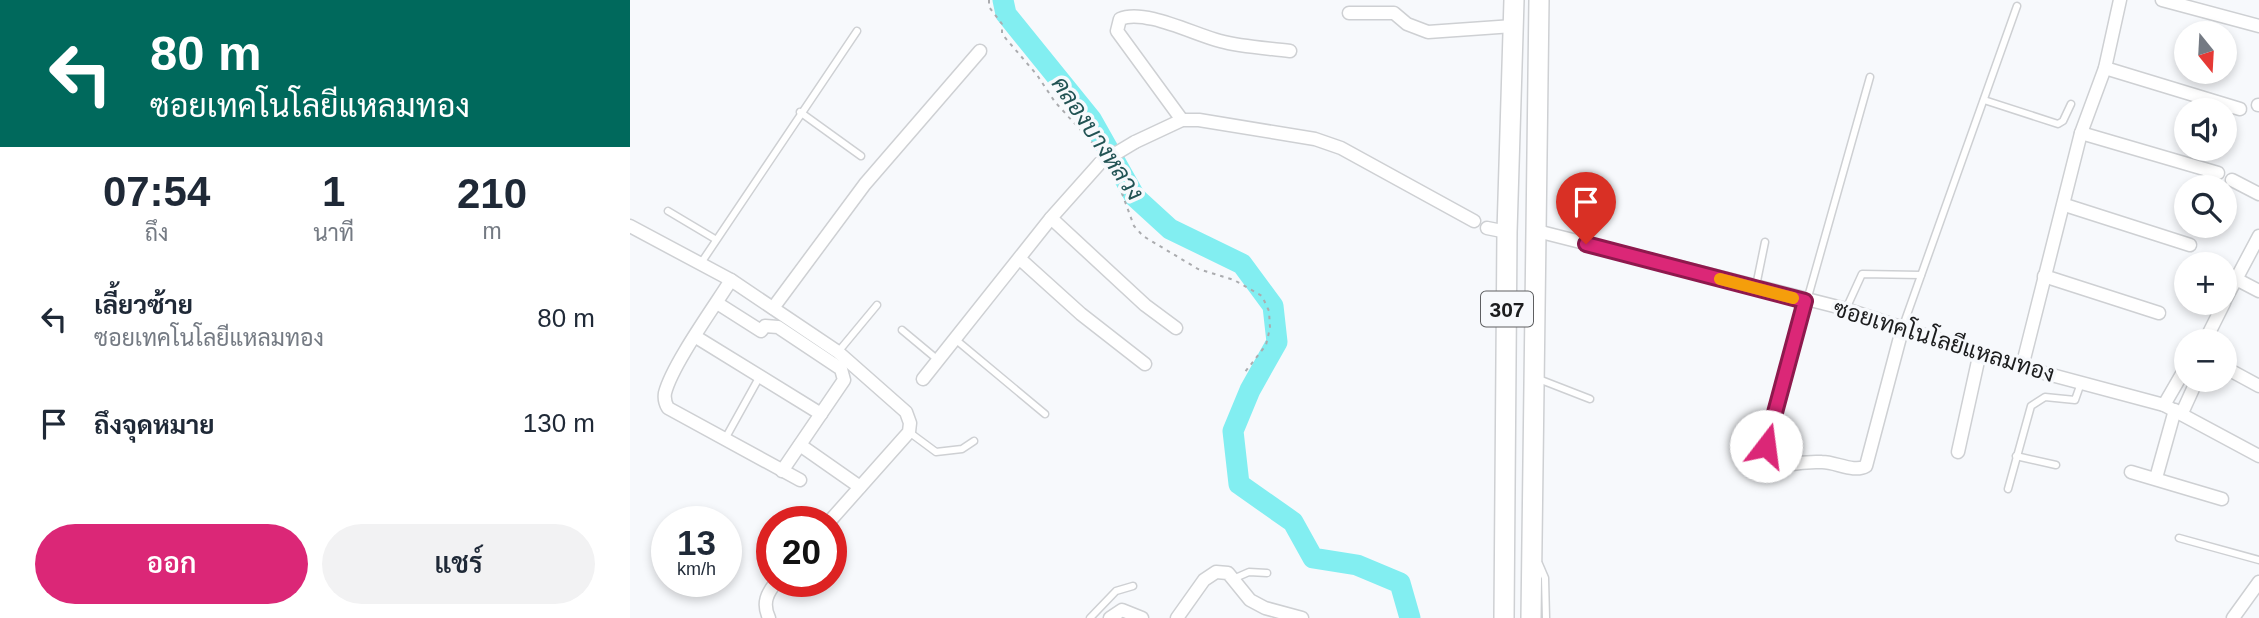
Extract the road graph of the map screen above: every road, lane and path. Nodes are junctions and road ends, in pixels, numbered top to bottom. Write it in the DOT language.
graph roads {
  1 [pos="989,0"];
  2 [pos="1514,0"];
  3 [pos="1539,0"];
  4 [pos="2120,0"];
  5 [pos="2162,0"];
  6 [pos="2017,6"];
  7 [pos="1349,13"];
  8 [pos="1513,26"];
  9 [pos="2259,26"];
  10 [pos="857,31"];
  11 [pos="980,51"];
  12 [pos="1290,51"];
  13 [pos="2105,68"];
  14 [pos="1870,77"];
  15 [pos="1984,100"];
  16 [pos="2071,104"];
  17 [pos="2240,109"];
  18 [pos="800,112"];
  19 [pos="1182,120"];
  20 [pos="2081,132"];
  21 [pos="861,156"];
  22 [pos="1103,159"];
  23 [pos="2218,173"];
  24 [pos="2237,183"];
  25 [pos="2259,194"];
  26 [pos="2065,205"];
  27 [pos="668,211"];
  28 [pos="1051,218"];
  29 [pos="1474,221"];
  30 [pos="630,226"];
  31 [pos="1487,228"];
  32 [pos="1507,232"];
  33 [pos="1537,232"];
  34 [pos="2259,236"];
  35 [pos="715,239"];
  36 [pos="1765,242"];
  37 [pos="2190,245"];
  38 [pos="1020,259"];
  39 [pos="701,263"];
  40 [pos="1921,275"];
  41 [pos="2045,276"];
  42 [pos="2237,277"];
  43 [pos="731,280"];
  44 [pos="2237,280"];
  45 [pos="1755,288"];
  46 [pos="2259,291"];
  47 [pos="1805,301"];
  48 [pos="716,303"];
  49 [pos="877,305"];
  50 [pos="773,308"];
  51 [pos="1846,309"];
  52 [pos="2159,313"];
  53 [pos="1903,326"];
  54 [pos="1176,328"];
  55 [pos="902,330"];
  56 [pos="696,337"];
  57 [pos="955,338"];
  58 [pos="838,352"];
  59 [pos="1980,352"];
  60 [pos="938,360"];
  61 [pos="1145,364"];
  62 [pos="2022,367"];
  63 [pos="1245,372"];
  64 [pos="2237,374"];
  65 [pos="760,376"];
  66 [pos="1535,378"];
  67 [pos="923,379"];
  68 [pos="2081,382"];
  69 [pos="2259,386"];
  70 [pos="2178,392"];
  71 [pos="2187,392"];
  72 [pos="1590,399"];
  73 [pos="2173,409"];
  74 [pos="821,414"];
  75 [pos="1045,414"];
  76 [pos="909,432"];
  77 [pos="725,440"];
  78 [pos="974,441"];
  79 [pos="800,445"];
  80 [pos="1766,446"];
  81 [pos="1958,452"];
  82 [pos="2016,456"];
  83 [pos="2259,456"];
  84 [pos="2056,465"];
  85 [pos="782,471"];
  86 [pos="2131,472"];
  87 [pos="1755,473"];
  88 [pos="2156,478"];
  89 [pos="800,480"];
  90 [pos="860,487"];
  91 [pos="2008,489"];
  92 [pos="2222,499"];
  93 [pos="843,506"];
  94 [pos="2179,538"];
  95 [pos="1533,553"];
  96 [pos="2259,560"];
  97 [pos="1267,573"];
  98 [pos="1233,579"];
  99 [pos="2259,582"];
  100 [pos="1133,586"];
  101 [pos="766,597"];
  102 [pos="769,618"];
  103 [pos="1090,618"];
  104 [pos="1110,618"];
  105 [pos="1142,618"];
  106 [pos="1177,618"];
  107 [pos="1302,618"];
  108 [pos="1504,618"];
  109 [pos="1531,618"];
  110 [pos="1546,618"];
  111 [pos="2232,618"];
  1 -- 22 [label="path"];
  2 -- 8 [label="main road, 307"];
  3 -- 33 [label="main road, 307"];
  4 -- 13 [label="street"];
  5 -- 9 [label="street"];
  6 -- 15 [label="lane"];
  7 -- 8 [label="street"];
  8 -- 32 [label="main road, 307"];
  10 -- 18 [label="lane"];
  11 -- 50 [label="street"];
  12 -- 19 [label="street"];
  13 -- 17 [label="street"];
  13 -- 20 [label="street"];
  14 -- 47 [label="lane"];
  15 -- 16 [label="lane"];
  15 -- 40 [label="lane"];
  18 -- 21 [label="lane"];
  18 -- 35 [label="lane"];
  19 -- 22 [label="street, bridge"];
  19 -- 29 [label="street"];
  20 -- 23 [label="street"];
  20 -- 26 [label="street"];
  22 -- 28 [label="street"];
  22 -- 63 [label="path"];
  24 -- 25 [label="street"];
  26 -- 37 [label="street"];
  26 -- 41 [label="street"];
  27 -- 35 [label="lane"];
  28 -- 38 [label="street"];
  28 -- 54 [label="street"];
  30 -- 39 [label="street"];
  31 -- 32 [label="street"];
  32 -- 108 [label="main road, 307"];
  33 -- 45 [label="street, ซอยเทคโนโลยีแหลมทอง"];
  33 -- 66 [label="main road, 307"];
  34 -- 42 [label="street"];
  35 -- 39 [label="lane"];
  36 -- 45 [label="lane"];
  38 -- 57 [label="street"];
  38 -- 61 [label="street"];
  39 -- 43 [label="street"];
  40 -- 51 [label="lane"];
  40 -- 53 [label="lane"];
  41 -- 52 [label="street"];
  41 -- 62 [label="street"];
  43 -- 48 [label="street"];
  43 -- 50 [label="street"];
  44 -- 46 [label="street"];
  45 -- 47 [label="street, ซอยเทคโนโลยีแหลมทอง"];
  47 -- 51 [label="street, ซอยเทคโนโลยีแหลมทอง"];
  47 -- 80 [label="lane"];
  48 -- 56 [label="street"];
  48 -- 74 [label="street"];
  49 -- 58 [label="lane"];
  50 -- 58 [label="street"];
  51 -- 53 [label="street, ซอยเทคโนโลยีแหลมทอง"];
  53 -- 59 [label="street, ซอยเทคโนโลยีแหลมทอง"];
  53 -- 87 [label="street"];
  55 -- 60 [label="lane"];
  56 -- 65 [label="street"];
  56 -- 77 [label="street"];
  57 -- 60 [label="street"];
  57 -- 75 [label="lane"];
  58 -- 76 [label="street"];
  59 -- 62 [label="street, ซอยเทคโนโลยีแหลมทอง"];
  59 -- 81 [label="street"];
  60 -- 67 [label="street"];
  62 -- 68 [label="street, ซอยเทคโนโลยีแหลมทอง"];
  64 -- 69 [label="street"];
  65 -- 74 [label="street"];
  65 -- 77 [label="lane"];
  66 -- 72 [label="lane"];
  66 -- 95 [label="main road, 307"];
  68 -- 73 [label="street, ซอยเทคโนโลยีแหลมทอง"];
  68 -- 82 [label="lane"];
  70 -- 73 [label="street"];
  71 -- 73 [label="street"];
  73 -- 83 [label="street, ซอยเทคโนโลยีแหลมทอง"];
  73 -- 88 [label="street"];
  74 -- 79 [label="street"];
  76 -- 78 [label="lane"];
  76 -- 90 [label="street"];
  77 -- 85 [label="street"];
  79 -- 85 [label="street"];
  79 -- 90 [label="street"];
  82 -- 84 [label="lane"];
  82 -- 91 [label="lane"];
  85 -- 89 [label="street"];
  86 -- 88 [label="street"];
  88 -- 92 [label="street"];
  90 -- 93 [label="street"];
  94 -- 96 [label="lane"];
  95 -- 109 [label="main road, 307"];
  95 -- 110 [label="lane"];
  97 -- 98 [label="lane"];
  98 -- 106 [label="street"];
  98 -- 107 [label="street"];
  99 -- 111 [label="street"];
  100 -- 103 [label="lane"];
  101 -- 102 [label="street"];
  104 -- 105 [label="street"];
}
